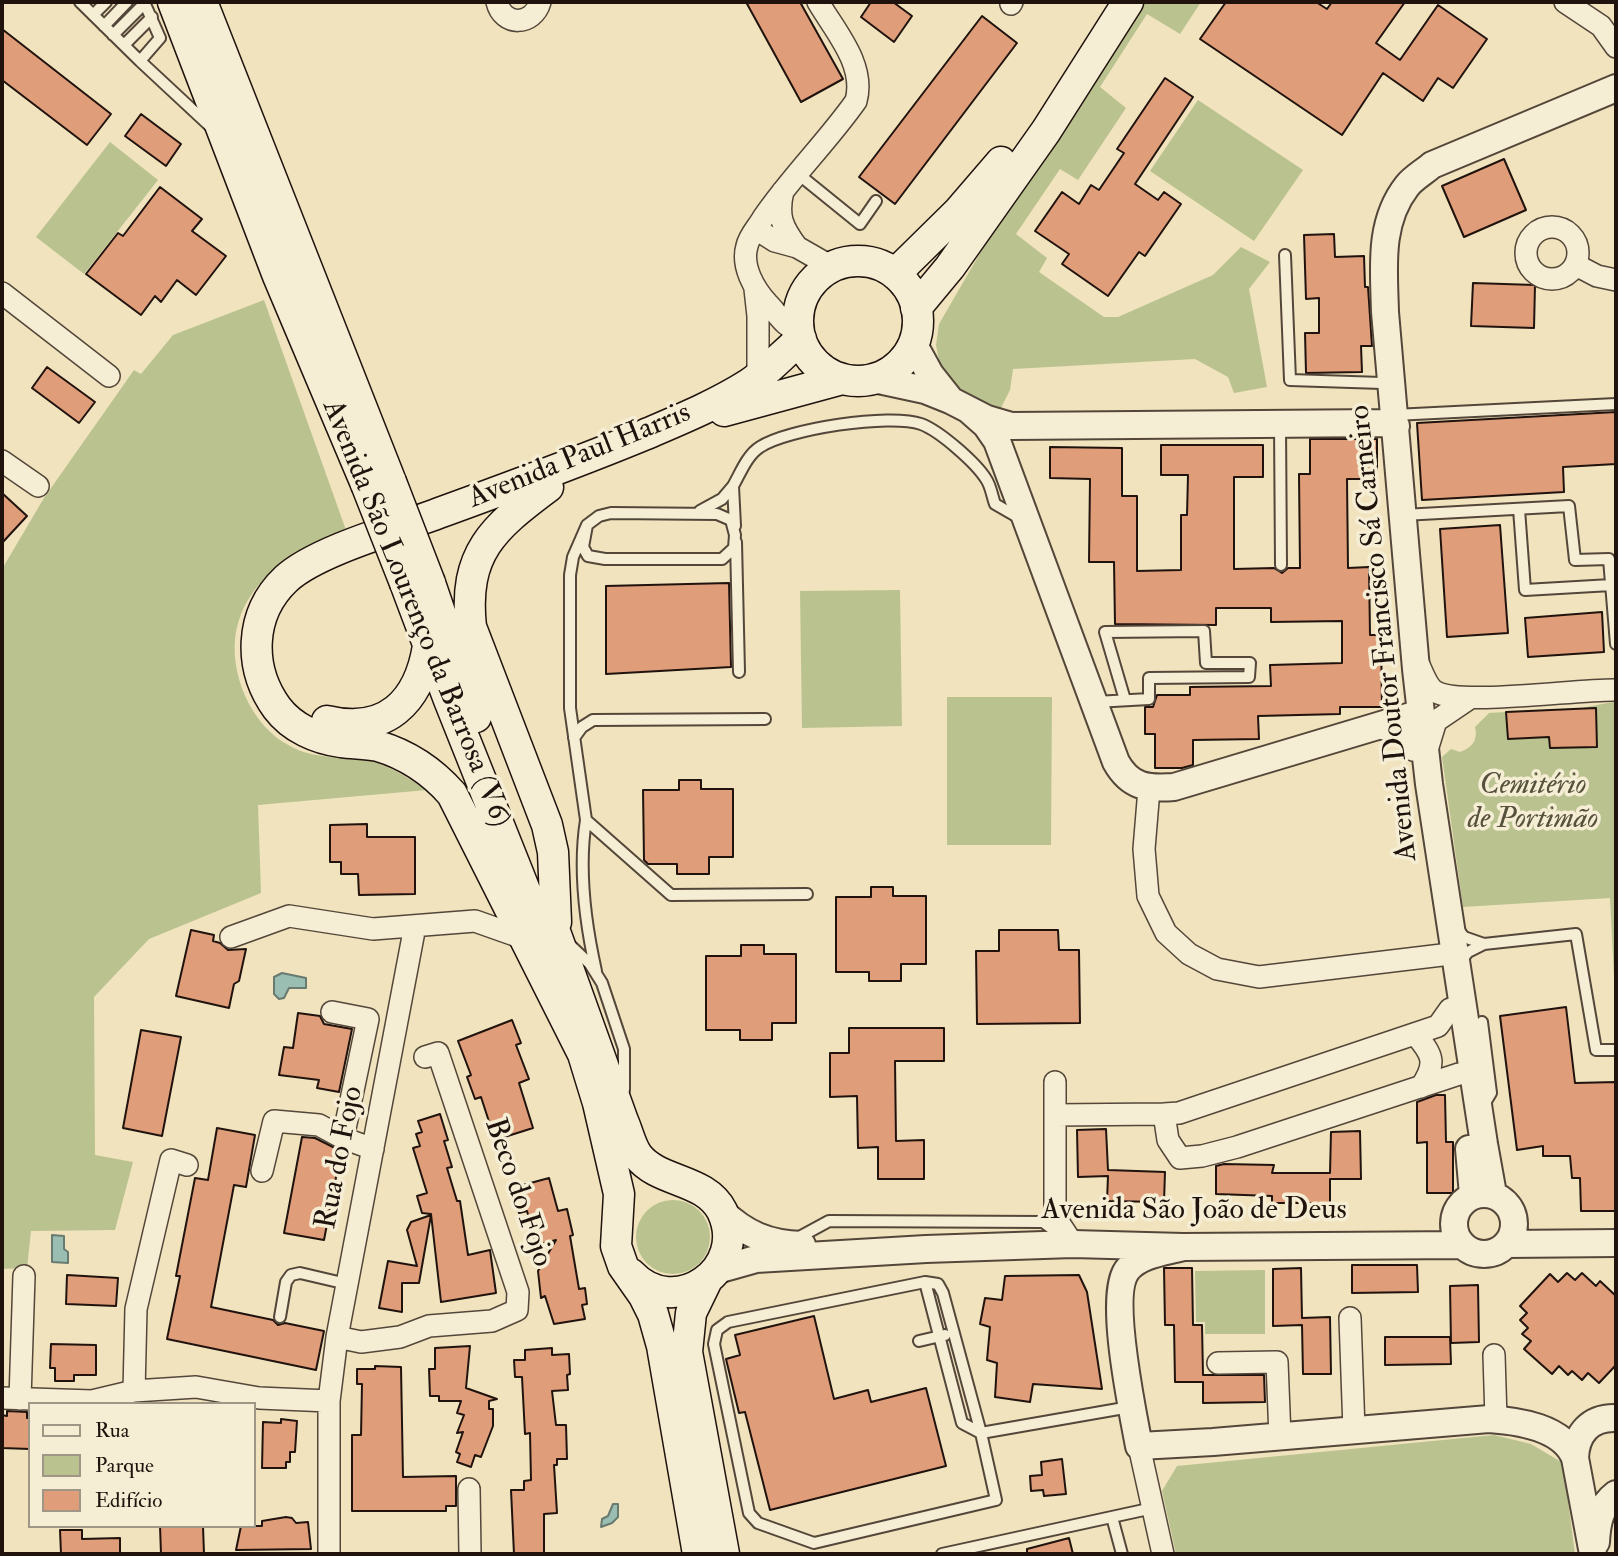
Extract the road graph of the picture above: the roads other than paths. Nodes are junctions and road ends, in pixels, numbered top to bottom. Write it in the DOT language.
graph roads {
  1 [pos="106,2"];
  2 [pos="127,2"];
  3 [pos="202,2"];
  4 [pos="214,2"];
  5 [pos="497,2"];
  6 [pos="540,2"];
  7 [pos="818,2"];
  8 [pos="1108,2"];
  9 [pos="1128,2"];
  10 [pos="1565,2"];
  11 [pos="84,3"];
  12 [pos="153,6"];
  13 [pos="93,15"];
  14 [pos="104,26"];
  15 [pos="113,35"];
  16 [pos="124,45"];
  17 [pos="1616,47"];
  18 [pos="140,61"];
  19 [pos="1616,88"];
  20 [pos="240,139"];
  21 [pos="790,180"];
  22 [pos="876,201"];
  23 [pos="756,229"];
  24 [pos="797,247"];
  25 [pos="1285,255"];
  26 [pos="1576,265"];
  27 [pos="832,267"];
  28 [pos="895,274"];
  29 [pos="1616,280"];
  30 [pos="755,287"];
  31 [pos="2,293"];
  32 [pos="916,308"];
  33 [pos="1385,312"];
  34 [pos="800,335"];
  35 [pos="913,343"];
  36 [pos="758,375"];
  37 [pos="109,376"];
  38 [pos="842,379"];
  39 [pos="874,379"];
  40 [pos="1382,383"];
  41 [pos="1616,404"];
  42 [pos="960,405"];
  43 [pos="1392,421"];
  44 [pos="1280,424"];
  45 [pos="1031,427"];
  46 [pos="2,461"];
  47 [pos="1008,472"];
  48 [pos="38,486"];
  49 [pos="733,486"];
  50 [pos="548,487"];
  51 [pos="1519,509"];
  52 [pos="686,514"];
  53 [pos="1404,515"];
  54 [pos="1027,523"];
  55 [pos="587,525"];
  56 [pos="735,535"];
  57 [pos="1281,565"];
  58 [pos="417,583"];
  59 [pos="1611,585"];
  60 [pos="1616,645"];
  61 [pos="428,646"];
  62 [pos="1414,652"];
  63 [pos="739,672"];
  64 [pos="1616,690"];
  65 [pos="1470,698"];
  66 [pos="1125,700"];
  67 [pos="1094,702"];
  68 [pos="1415,714"];
  69 [pos="765,719"];
  70 [pos="1368,727"];
  71 [pos="575,738"];
  72 [pos="1420,754"];
  73 [pos="1149,789"];
  74 [pos="586,820"];
  75 [pos="807,894"];
  76 [pos="1451,921"];
  77 [pos="415,926"];
  78 [pos="556,933"];
  79 [pos="231,937"];
  80 [pos="526,939"];
  81 [pos="1484,944"];
  82 [pos="1450,960"];
  83 [pos="598,977"];
  84 [pos="1450,1009"];
  85 [pos="332,1012"];
  86 [pos="1482,1022"];
  87 [pos="1415,1034"];
  88 [pos="1616,1050"];
  89 [pos="425,1057"];
  90 [pos="586,1060"];
  91 [pos="1459,1074"];
  92 [pos="1055,1082"];
  93 [pos="1421,1087"];
  94 [pos="1479,1113"];
  95 [pos="1164,1114"];
  96 [pos="1055,1115"];
  97 [pos="623,1121"];
  98 [pos="343,1138"];
  99 [pos="373,1149"];
  100 [pos="187,1165"];
  101 [pos="262,1171"];
  102 [pos="688,1183"];
  103 [pos="1483,1195"];
  104 [pos="722,1211"];
  105 [pos="1511,1233"];
  106 [pos="615,1236"];
  107 [pos="1458,1236"];
  108 [pos="786,1244"];
  109 [pos="1066,1245"];
  110 [pos="1602,1245"];
  111 [pos="1144,1247"];
  112 [pos="1183,1247"];
  113 [pos="926,1249"];
  114 [pos="623,1266"];
  115 [pos="712,1275"];
  116 [pos="24,1276"];
  117 [pos="925,1282"];
  118 [pos="347,1284"];
  119 [pos="1119,1284"];
  120 [pos="280,1317"];
  121 [pos="1350,1318"];
  122 [pos="954,1332"];
  123 [pos="337,1337"];
  124 [pos="939,1337"];
  125 [pos="919,1340"];
  126 [pos="1494,1355"];
  127 [pos="1218,1363"];
  128 [pos="134,1391"];
  129 [pos="11,1399"];
  130 [pos="329,1401"];
  131 [pos="1132,1407"];
  132 [pos="1616,1418"];
  133 [pos="1496,1419"];
  134 [pos="1354,1430"];
  135 [pos="981,1433"];
  136 [pos="1280,1437"];
  137 [pos="1139,1446"];
  138 [pos="1576,1462"];
  139 [pos="469,1489"];
  140 [pos="1616,1492"];
  141 [pos="1153,1508"];
  142 [pos="1112,1517"];
  143 [pos="1118,1553"];
  144 [pos="329,1554"];
  145 [pos="470,1554"];
  146 [pos="698,1554"];
  147 [pos="724,1554"];
  148 [pos="942,1554"];
  149 [pos="1163,1554"];
  150 [pos="1594,1554"];
  1 -- 13 [label="lane"];
  2 -- 14 [label="lane"];
  3 -- 20 [label="main road, Avenida São Lourenço da Barrosa (V6)"];
  4 -- 20 [label="lane"];
  5 -- 6 [label="street"];
  7 -- 21 [label="street"];
  8 -- 28 [label="main road"];
  9 -- 32 [label="main road"];
  10 -- 17 [label="street"];
  11 -- 13 [label="lane"];
  12 -- 15 [label="lane"];
  12 -- 16 [label="lane"];
  12 -- 18 [label="lane"];
  12 -- 20 [label="main road, Avenida São Lourenço da Barrosa (V6)"];
  13 -- 14 [label="lane"];
  14 -- 15 [label="lane"];
  15 -- 16 [label="lane"];
  16 -- 18 [label="lane"];
  18 -- 20 [label="lane"];
  19 -- 33 [label="street, Avenida Doutor Francisco Sá Carneiro"];
  20 -- 58 [label="main road, Avenida São Lourenço da Barrosa (V6), bridge"];
  21 -- 22 [label="lane"];
  21 -- 23 [label="street"];
  21 -- 24 [label="street"];
  23 -- 24 [label="street"];
  23 -- 30 [label="street"];
  24 -- 27 [label="street"];
  25 -- 40 [label="lane"];
  26 -- 29 [label="street"];
  27 -- 28 [label="main road"];
  27 -- 34 [label="main road"];
  28 -- 32 [label="main road"];
  30 -- 34 [label="street"];
  30 -- 36 [label="street"];
  31 -- 37 [label="street"];
  32 -- 35 [label="main road"];
  33 -- 40 [label="street, Avenida Doutor Francisco Sá Carneiro"];
  33 -- 43 [label="street, Avenida Doutor Francisco Sá Carneiro"];
  34 -- 36 [label="main road, Avenida Paul Harris"];
  34 -- 38 [label="main road"];
  35 -- 39 [label="main road"];
  35 -- 42 [label="street"];
  36 -- 80 [label="main road, Avenida Paul Harris"];
  38 -- 39 [label="main road"];
  38 -- 50 [label="main road, Avenida Paul Harris"];
  39 -- 42 [label="street"];
  40 -- 43 [label="street, Avenida Doutor Francisco Sá Carneiro"];
  41 -- 43 [label="lane"];
  42 -- 45 [label="street"];
  42 -- 47 [label="street"];
  43 -- 44 [label="street"];
  43 -- 53 [label="street, Avenida Doutor Francisco Sá Carneiro"];
  43 -- 68 [label="street, Avenida Doutor Francisco Sá Carneiro"];
  44 -- 45 [label="street"];
  44 -- 57 [label="lane"];
  45 -- 47 [label="street"];
  46 -- 48 [label="street"];
  47 -- 54 [label="street"];
  49 -- 52 [label="lane"];
  49 -- 54 [label="lane"];
  49 -- 56 [label="lane"];
  50 -- 61 [label="main road"];
  50 -- 78 [label="main road"];
  51 -- 53 [label="lane"];
  51 -- 59 [label="lane"];
  51 -- 59 [label="lane"];
  52 -- 55 [label="lane"];
  52 -- 56 [label="lane"];
  53 -- 62 [label="street, Avenida Doutor Francisco Sá Carneiro"];
  54 -- 67 [label="street"];
  55 -- 56 [label="lane"];
  55 -- 71 [label="lane"];
  56 -- 63 [label="lane"];
  58 -- 61 [label="main road, Avenida São Lourenço da Barrosa (V6)"];
  58 -- 78 [label="main road, Avenida São Lourenço da Barrosa (V6)"];
  59 -- 60 [label="lane"];
  61 -- 90 [label="main road, Avenida São Lourenço da Barrosa (V6)"];
  62 -- 65 [label="street"];
  62 -- 68 [label="street, Avenida Doutor Francisco Sá Carneiro"];
  64 -- 65 [label="street"];
  65 -- 68 [label="street"];
  65 -- 72 [label="street"];
  66 -- 66 [label="lane"];
  66 -- 67 [label="lane"];
  67 -- 73 [label="street"];
  68 -- 70 [label="street"];
  68 -- 72 [label="street, Avenida Doutor Francisco Sá Carneiro"];
  69 -- 71 [label="lane"];
  70 -- 72 [label="street"];
  70 -- 73 [label="street"];
  71 -- 74 [label="lane"];
  72 -- 76 [label="street, Avenida Doutor Francisco Sá Carneiro"];
  72 -- 82 [label="street, Avenida Doutor Francisco Sá Carneiro"];
  73 -- 82 [label="street"];
  74 -- 75 [label="lane"];
  74 -- 83 [label="lane"];
  76 -- 81 [label="lane"];
  76 -- 82 [label="street, Avenida Doutor Francisco Sá Carneiro"];
  77 -- 79 [label="street"];
  77 -- 80 [label="street"];
  77 -- 99 [label="street, Rua do Fojo"];
  78 -- 83 [label="lane"];
  78 -- 97 [label="main road, Avenida São Lourenço da Barrosa (V6)"];
  80 -- 90 [label="main road, Avenida Paul Harris"];
  81 -- 82 [label="lane"];
  81 -- 88 [label="lane"];
  82 -- 84 [label="street, Avenida Doutor Francisco Sá Carneiro"];
  82 -- 94 [label="street, Avenida Doutor Francisco Sá Carneiro"];
  83 -- 97 [label="lane"];
  84 -- 87 [label="street"];
  84 -- 91 [label="street, Avenida Doutor Francisco Sá Carneiro"];
  85 -- 98 [label="street"];
  86 -- 94 [label="lane"];
  87 -- 93 [label="street"];
  87 -- 95 [label="street"];
  89 -- 123 [label="street, Beco do Fojo"];
  90 -- 106 [label="main road, Avenida São Lourenço da Barrosa (V6)"];
  91 -- 93 [label="street"];
  91 -- 103 [label="street, Avenida Doutor Francisco Sá Carneiro"];
  92 -- 96 [label="street"];
  93 -- 95 [label="street"];
  94 -- 103 [label="street, Avenida Doutor Francisco Sá Carneiro"];
  95 -- 96 [label="street"];
  96 -- 109 [label="street"];
  97 -- 102 [label="main road, Avenida São Lourenço da Barrosa (V6)"];
  98 -- 99 [label="street"];
  98 -- 101 [label="street"];
  99 -- 118 [label="street, Rua do Fojo"];
  100 -- 128 [label="street"];
  102 -- 104 [label="main road, Avenida São Lourenço da Barrosa (V6)"];
  102 -- 106 [label="main road"];
  103 -- 105 [label="street"];
  103 -- 107 [label="street"];
  104 -- 108 [label="street"];
  104 -- 115 [label="main road"];
  105 -- 107 [label="street"];
  105 -- 110 [label="street"];
  106 -- 114 [label="main road, Avenida São Lourenço da Barrosa (V6)"];
  107 -- 112 [label="street, Avenida São João de Deus"];
  108 -- 109 [label="lane"];
  108 -- 113 [label="street"];
  109 -- 111 [label="street, Avenida São João de Deus"];
  109 -- 113 [label="street, Avenida São João de Deus"];
  109 -- 119 [label="street"];
  111 -- 112 [label="street, Avenida São João de Deus"];
  111 -- 119 [label="street"];
  112 -- 119 [label="street"];
  113 -- 115 [label="street"];
  114 -- 115 [label="main road"];
  114 -- 146 [label="main road, Avenida São Lourenço da Barrosa (V6)"];
  115 -- 147 [label="main road"];
  116 -- 129 [label="street"];
  117 -- 122 [label="lane"];
  117 -- 124 [label="lane"];
  117 -- 135 [label="lane"];
  118 -- 120 [label="lane"];
  118 -- 123 [label="street, Rua do Fojo"];
  119 -- 131 [label="street"];
  121 -- 134 [label="street"];
  122 -- 124 [label="lane"];
  122 -- 135 [label="lane"];
  123 -- 130 [label="street, Rua do Fojo"];
  124 -- 125 [label="lane"];
  124 -- 135 [label="lane"];
  126 -- 133 [label="street"];
  127 -- 136 [label="street"];
  128 -- 129 [label="street"];
  128 -- 130 [label="street"];
  130 -- 144 [label="street, Rua do Fojo"];
  131 -- 135 [label="lane"];
  131 -- 137 [label="street"];
  132 -- 138 [label="street"];
  133 -- 134 [label="street"];
  133 -- 138 [label="street"];
  134 -- 136 [label="street"];
  136 -- 137 [label="street"];
  137 -- 141 [label="street"];
  138 -- 140 [label="street"];
  138 -- 150 [label="street"];
  139 -- 145 [label="street"];
  140 -- 150 [label="street"];
  141 -- 142 [label="lane"];
  141 -- 149 [label="street"];
  142 -- 143 [label="lane"];
  142 -- 148 [label="lane"];
}
